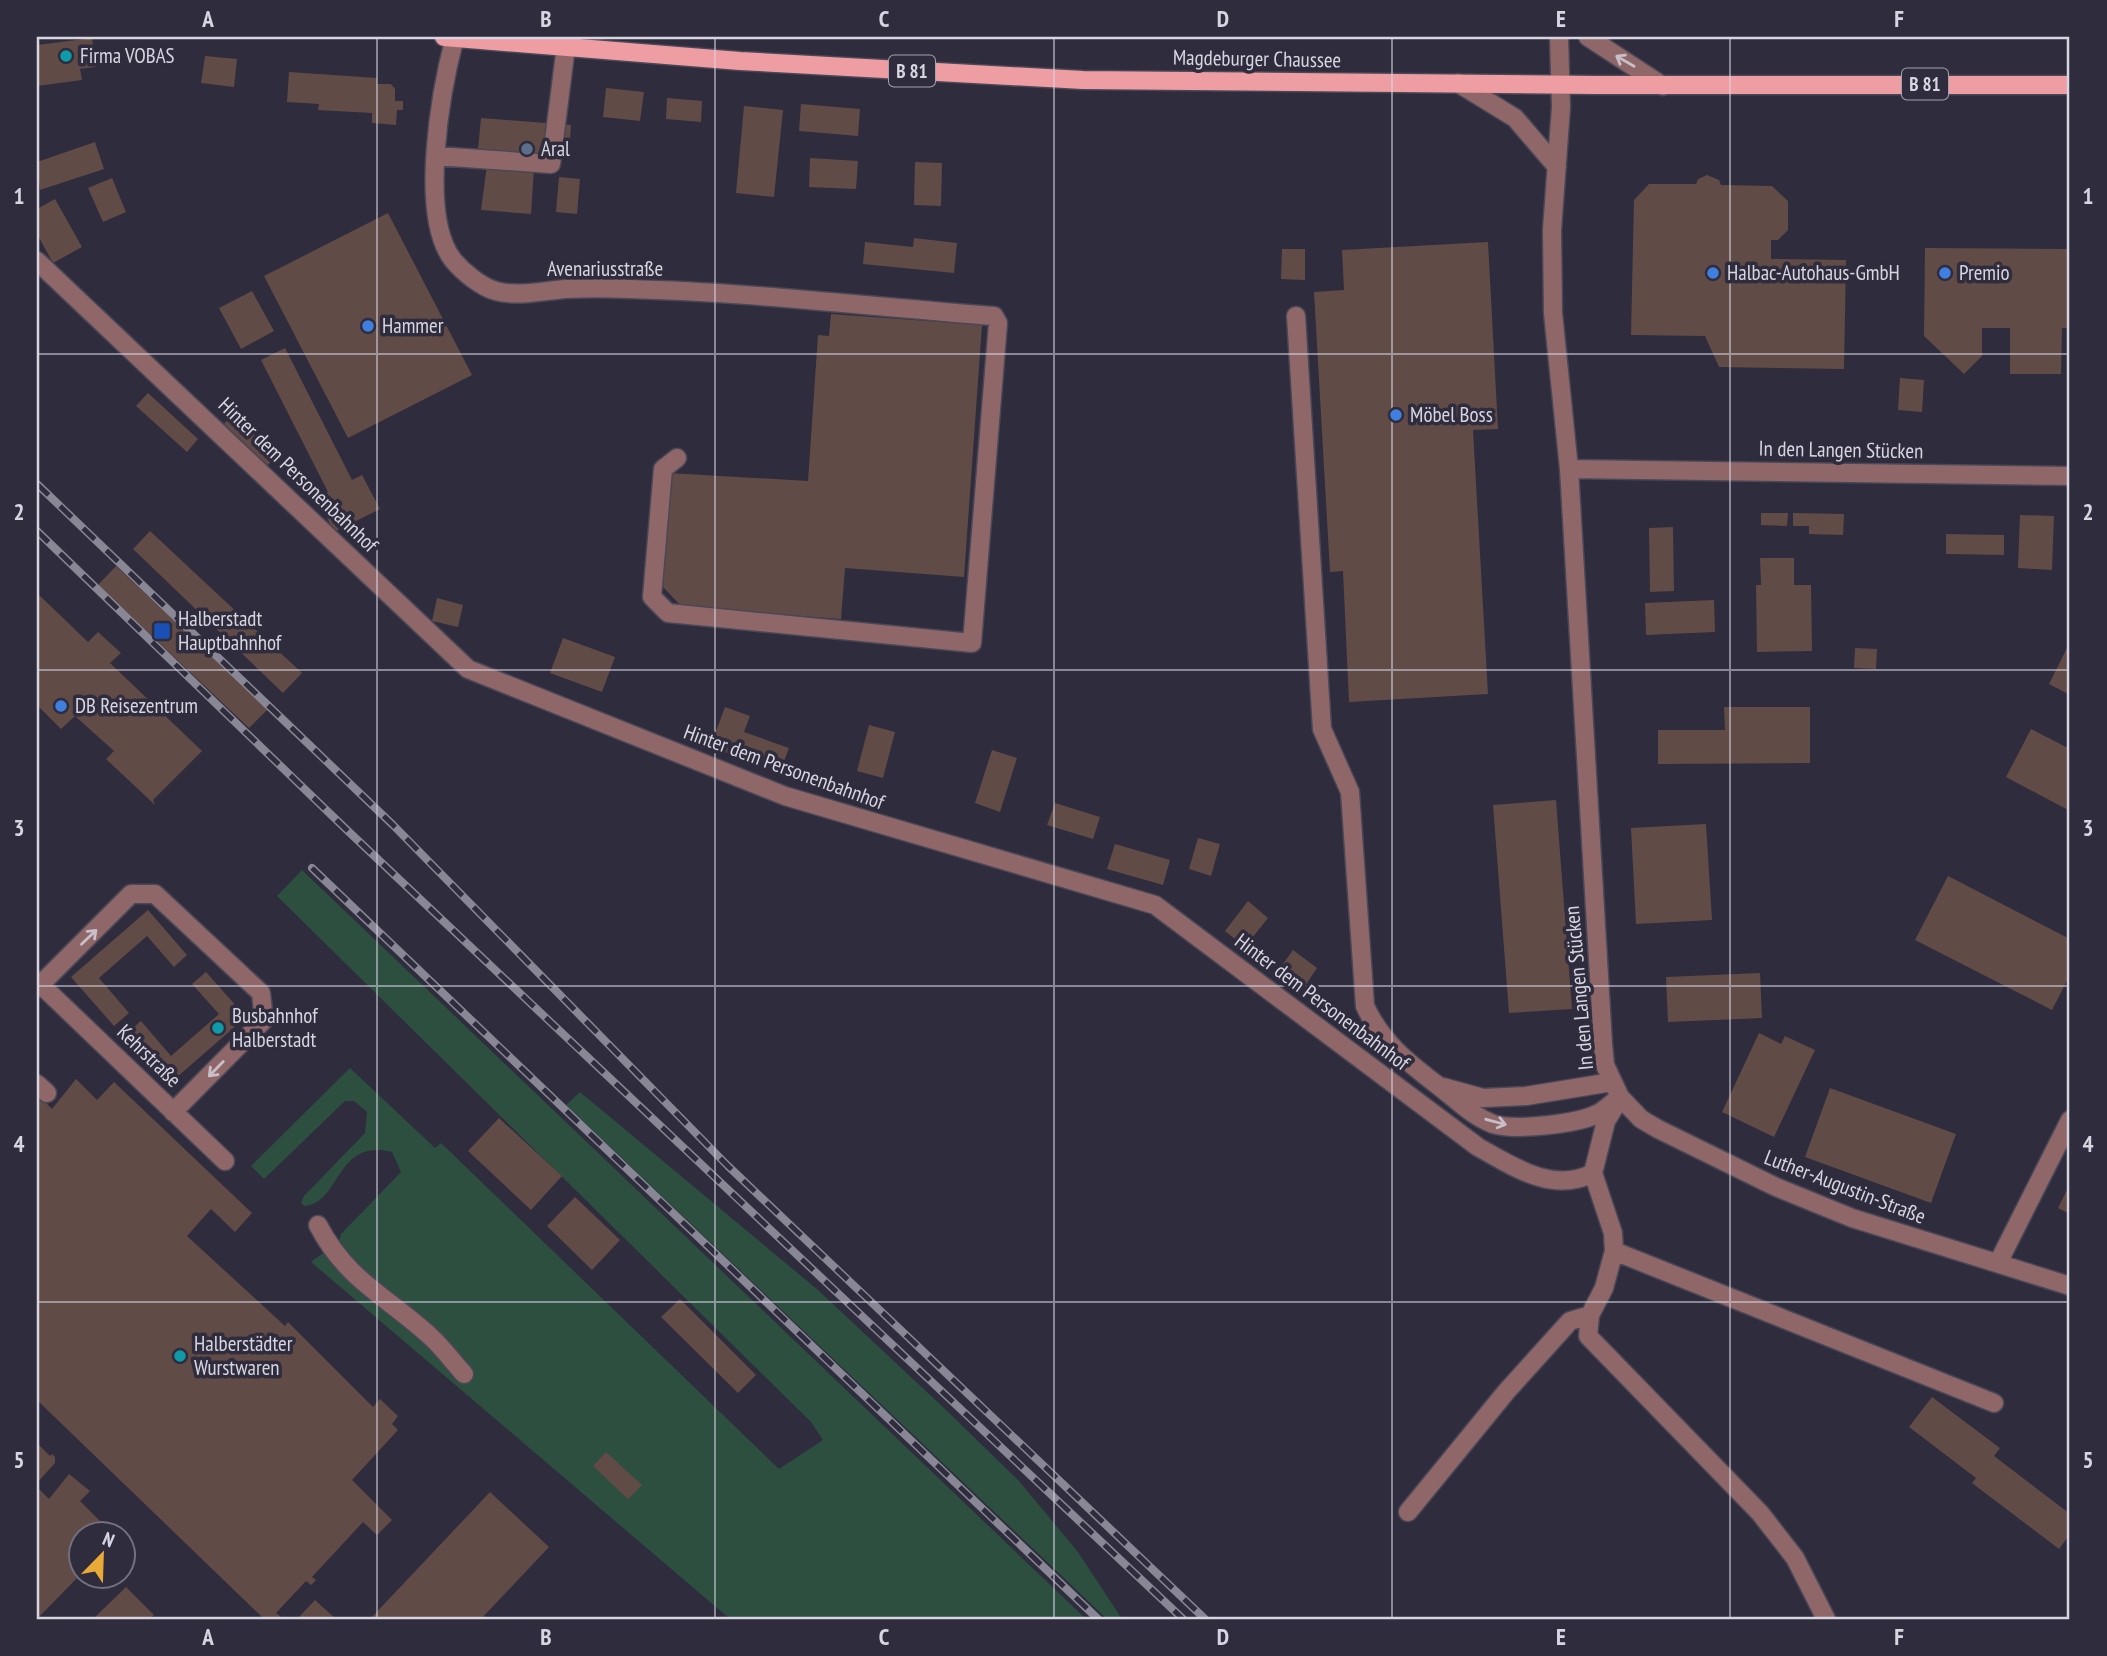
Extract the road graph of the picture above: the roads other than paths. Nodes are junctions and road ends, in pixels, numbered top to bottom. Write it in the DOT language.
graph roads {
  1 [pos="444,37"];
  2 [pos="454,37"];
  3 [pos="1559,37"];
  4 [pos="1588,37"];
  5 [pos="566,46"];
  6 [pos="1458,83"];
  7 [pos="1561,85"];
  8 [pos="2070,85"];
  9 [pos="1663,86"];
  10 [pos="437,156"];
  11 [pos="1556,167"];
  12 [pos="37,261"];
  13 [pos="1296,316"];
  14 [pos="677,458"];
  15 [pos="1569,469"];
  16 [pos="2070,476"];
  17 [pos="38,984"];
  18 [pos="1440,1086"];
  19 [pos="1616,1090"];
  20 [pos="173,1112"];
  21 [pos="2070,1120"];
  22 [pos="225,1161"];
  23 [pos="1593,1173"];
  24 [pos="318,1225"];
  25 [pos="1614,1251"];
  26 [pos="1998,1263"];
  27 [pos="2070,1286"];
  28 [pos="1590,1315"];
  29 [pos="464,1374"];
  30 [pos="1994,1403"];
  31 [pos="1408,1512"];
  32 [pos="1826,1619"];
  1 -- 2 [label="main road, Magdeburger Chaussee / B 81"];
  2 -- 5 [label="main road, Magdeburger Chaussee / B 81"];
  2 -- 10 [label="street, Avenariusstraße"];
  3 -- 7 [label="street, In den Langen Stücken"];
  9 -- 4 [label="street, one-way"];
  5 -- 6 [label="main road, Magdeburger Chaussee / B 81"];
  5 -- 10 [label="street"];
  6 -- 7 [label="main road, Magdeburger Chaussee / B 81"];
  6 -- 11 [label="street"];
  7 -- 9 [label="main road, Magdeburger Chaussee / B 81"];
  7 -- 11 [label="street, In den Langen Stücken"];
  8 -- 9 [label="main road, Magdeburger Chaussee / B 81"];
  10 -- 14 [label="street, Avenariusstraße"];
  11 -- 15 [label="street, In den Langen Stücken"];
  12 -- 23 [label="street, Hinter dem Personenbahnhof"];
  13 -- 18 [label="street"];
  15 -- 16 [label="street, In den Langen Stücken"];
  15 -- 19 [label="street, In den Langen Stücken"];
  17 -- 20 [label="street, Kehrstraße"];
  17 -- 20 [label="street, one-way"];
  18 -- 19 [label="street"];
  18 -- 19 [label="street, one-way"];
  19 -- 23 [label="street"];
  19 -- 26 [label="street, Luther-Augustin-Straße"];
  20 -- 22 [label="street, Kehrstraße"];
  21 -- 26 [label="street"];
  23 -- 25 [label="street"];
  24 -- 29 [label="street"];
  25 -- 28 [label="street"];
  25 -- 30 [label="street"];
  26 -- 27 [label="street, Luther-Augustin-Straße"];
  28 -- 31 [label="street"];
  28 -- 32 [label="street"];
}
